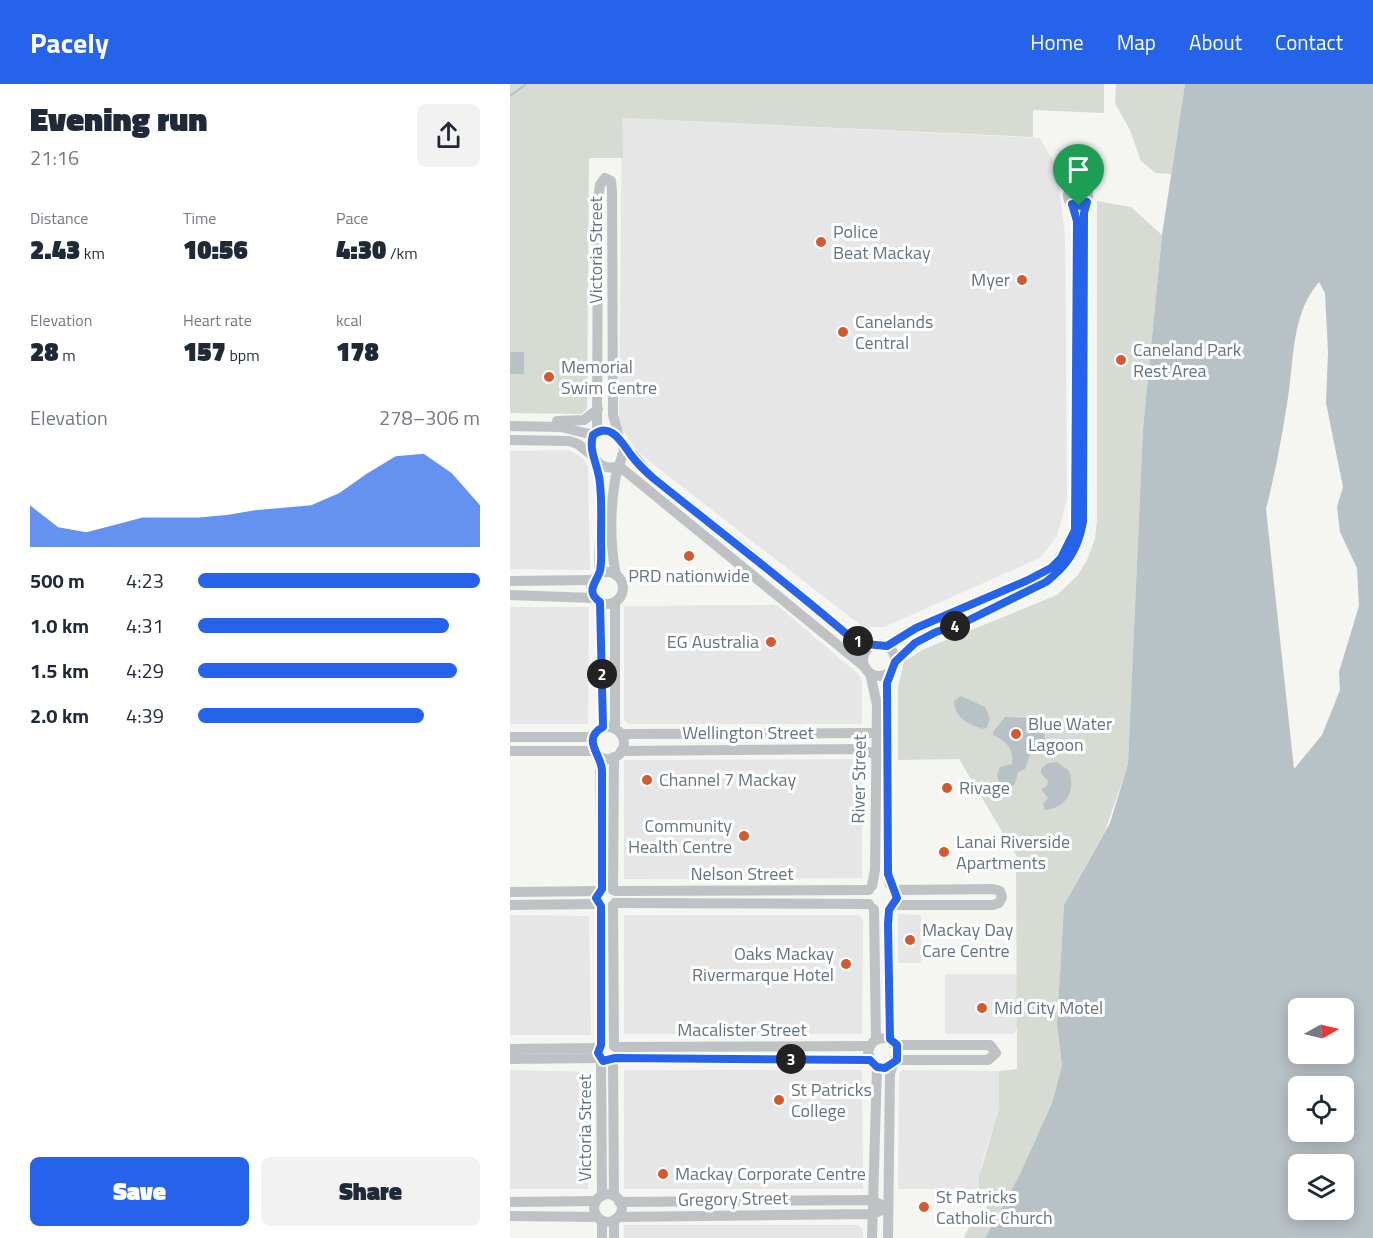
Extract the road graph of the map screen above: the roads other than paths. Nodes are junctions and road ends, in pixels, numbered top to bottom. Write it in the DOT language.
graph roads {
  1 [pos="1087,202"];
  2 [pos="1072,204"];
  3 [pos="598,409"];
  4 [pos="516,426"];
  5 [pos="595,434"];
  6 [pos="510,440"];
  7 [pos="621,440"];
  8 [pos="595,459"];
  9 [pos="619,466"];
  10 [pos="616,575"];
  11 [pos="596,577"];
  12 [pos="510,581"];
  13 [pos="510,595"];
  14 [pos="597,600"];
  15 [pos="615,602"];
  16 [pos="875,644"];
  17 [pos="887,646"];
  18 [pos="893,666"];
  19 [pos="868,670"];
  20 [pos="603,727"];
  21 [pos="618,732"];
  22 [pos="876,733"];
  23 [pos="510,736"];
  24 [pos="593,737"];
  25 [pos="510,751"];
  26 [pos="597,754"];
  27 [pos="617,754"];
  28 [pos="874,754"];
  29 [pos="892,887"];
  30 [pos="871,888"];
  31 [pos="510,892"];
  32 [pos="609,895"];
  33 [pos="510,905"];
  34 [pos="600,905"];
  35 [pos="871,907"];
  36 [pos="892,908"];
  37 [pos="893,1042"];
  38 [pos="873,1043"];
  39 [pos="614,1046"];
  40 [pos="944,1046"];
  41 [pos="510,1049"];
  42 [pos="605,1055"];
  43 [pos="510,1059"];
  44 [pos="943,1060"];
  45 [pos="895,1062"];
  46 [pos="873,1063"];
  47 [pos="599,1199"];
  48 [pos="617,1199"];
  49 [pos="848,1200"];
  50 [pos="872,1200"];
  51 [pos="510,1202"];
  52 [pos="887,1208"];
  53 [pos="849,1214"];
  54 [pos="872,1214"];
  55 [pos="510,1216"];
  56 [pos="608,1219"];
  57 [pos="602,1238"];
  58 [pos="614,1238"];
  59 [pos="872,1238"];
  60 [pos="888,1238"];
  1 -- 2 [label="street"];
  1 -- 2 [label="street"];
  1 -- 18 [label="street"];
  2 -- 17 [label="street"];
  3 -- 4 [label="street"];
  3 -- 5 [label="street, Victoria Street"];
  3 -- 7 [label="street, Victoria Street"];
  4 -- 5 [label="street"];
  5 -- 7 [label="street"];
  5 -- 8 [label="street"];
  6 -- 8 [label="street"];
  7 -- 9 [label="street"];
  7 -- 16 [label="street"];
  8 -- 9 [label="street"];
  8 -- 11 [label="street"];
  9 -- 10 [label="street"];
  9 -- 19 [label="street"];
  10 -- 11 [label="street"];
  10 -- 15 [label="street"];
  11 -- 12 [label="street"];
  11 -- 14 [label="street"];
  13 -- 14 [label="street"];
  14 -- 15 [label="street"];
  14 -- 20 [label="street"];
  15 -- 21 [label="street"];
  16 -- 17 [label="street"];
  16 -- 19 [label="street"];
  17 -- 18 [label="street"];
  18 -- 19 [label="street"];
  18 -- 29 [label="street, River Street"];
  19 -- 22 [label="street, River Street"];
  20 -- 21 [label="street"];
  20 -- 24 [label="street"];
  21 -- 22 [label="street, Wellington Street"];
  21 -- 27 [label="street"];
  22 -- 28 [label="street, River Street"];
  23 -- 24 [label="street"];
  24 -- 26 [label="street"];
  25 -- 26 [label="street"];
  26 -- 27 [label="street"];
  26 -- 32 [label="street"];
  27 -- 28 [label="street, Wellington Street"];
  27 -- 32 [label="street"];
  28 -- 30 [label="street, River Street"];
  29 -- 30 [label="street"];
  29 -- 36 [label="street"];
  29 -- 36 [label="street"];
  30 -- 32 [label="street, Nelson Street"];
  30 -- 35 [label="street"];
  31 -- 32 [label="street, Nelson Street"];
  32 -- 34 [label="street, Victoria Street"];
  32 -- 35 [label="street, Nelson Street"];
  32 -- 39 [label="street"];
  33 -- 34 [label="street"];
  34 -- 42 [label="street, Victoria Street"];
  35 -- 36 [label="street"];
  35 -- 38 [label="street"];
  36 -- 37 [label="street"];
  37 -- 38 [label="street, Macalister Street"];
  37 -- 40 [label="street"];
  37 -- 45 [label="street"];
  38 -- 39 [label="street, Macalister Street"];
  38 -- 46 [label="street"];
  39 -- 42 [label="street"];
  40 -- 44 [label="street"];
  40 -- 44 [label="street"];
  41 -- 42 [label="street, Macalister Street"];
  42 -- 43 [label="street, Macalister Street"];
  42 -- 46 [label="street, Macalister Street"];
  42 -- 47 [label="street, Victoria Street"];
  42 -- 48 [label="street, Victoria Street"];
  44 -- 45 [label="street"];
  45 -- 46 [label="street, Macalister Street"];
  45 -- 52 [label="street"];
  46 -- 50 [label="street"];
  47 -- 48 [label="street, Gregory Street"];
  47 -- 51 [label="street"];
  47 -- 56 [label="street, Victoria Street"];
  48 -- 49 [label="street, Gregory Street"];
  48 -- 56 [label="street, Victoria Street"];
  49 -- 50 [label="street, Gregory Street"];
  49 -- 53 [label="street"];
  50 -- 52 [label="street, Gregory Street"];
  50 -- 54 [label="street"];
  52 -- 54 [label="street, Gregory Street"];
  52 -- 60 [label="street"];
  53 -- 54 [label="street, Gregory Street"];
  53 -- 56 [label="street, Gregory Street"];
  54 -- 59 [label="street"];
  55 -- 56 [label="street, Gregory Street"];
  56 -- 57 [label="street"];
  56 -- 58 [label="street"];
}
